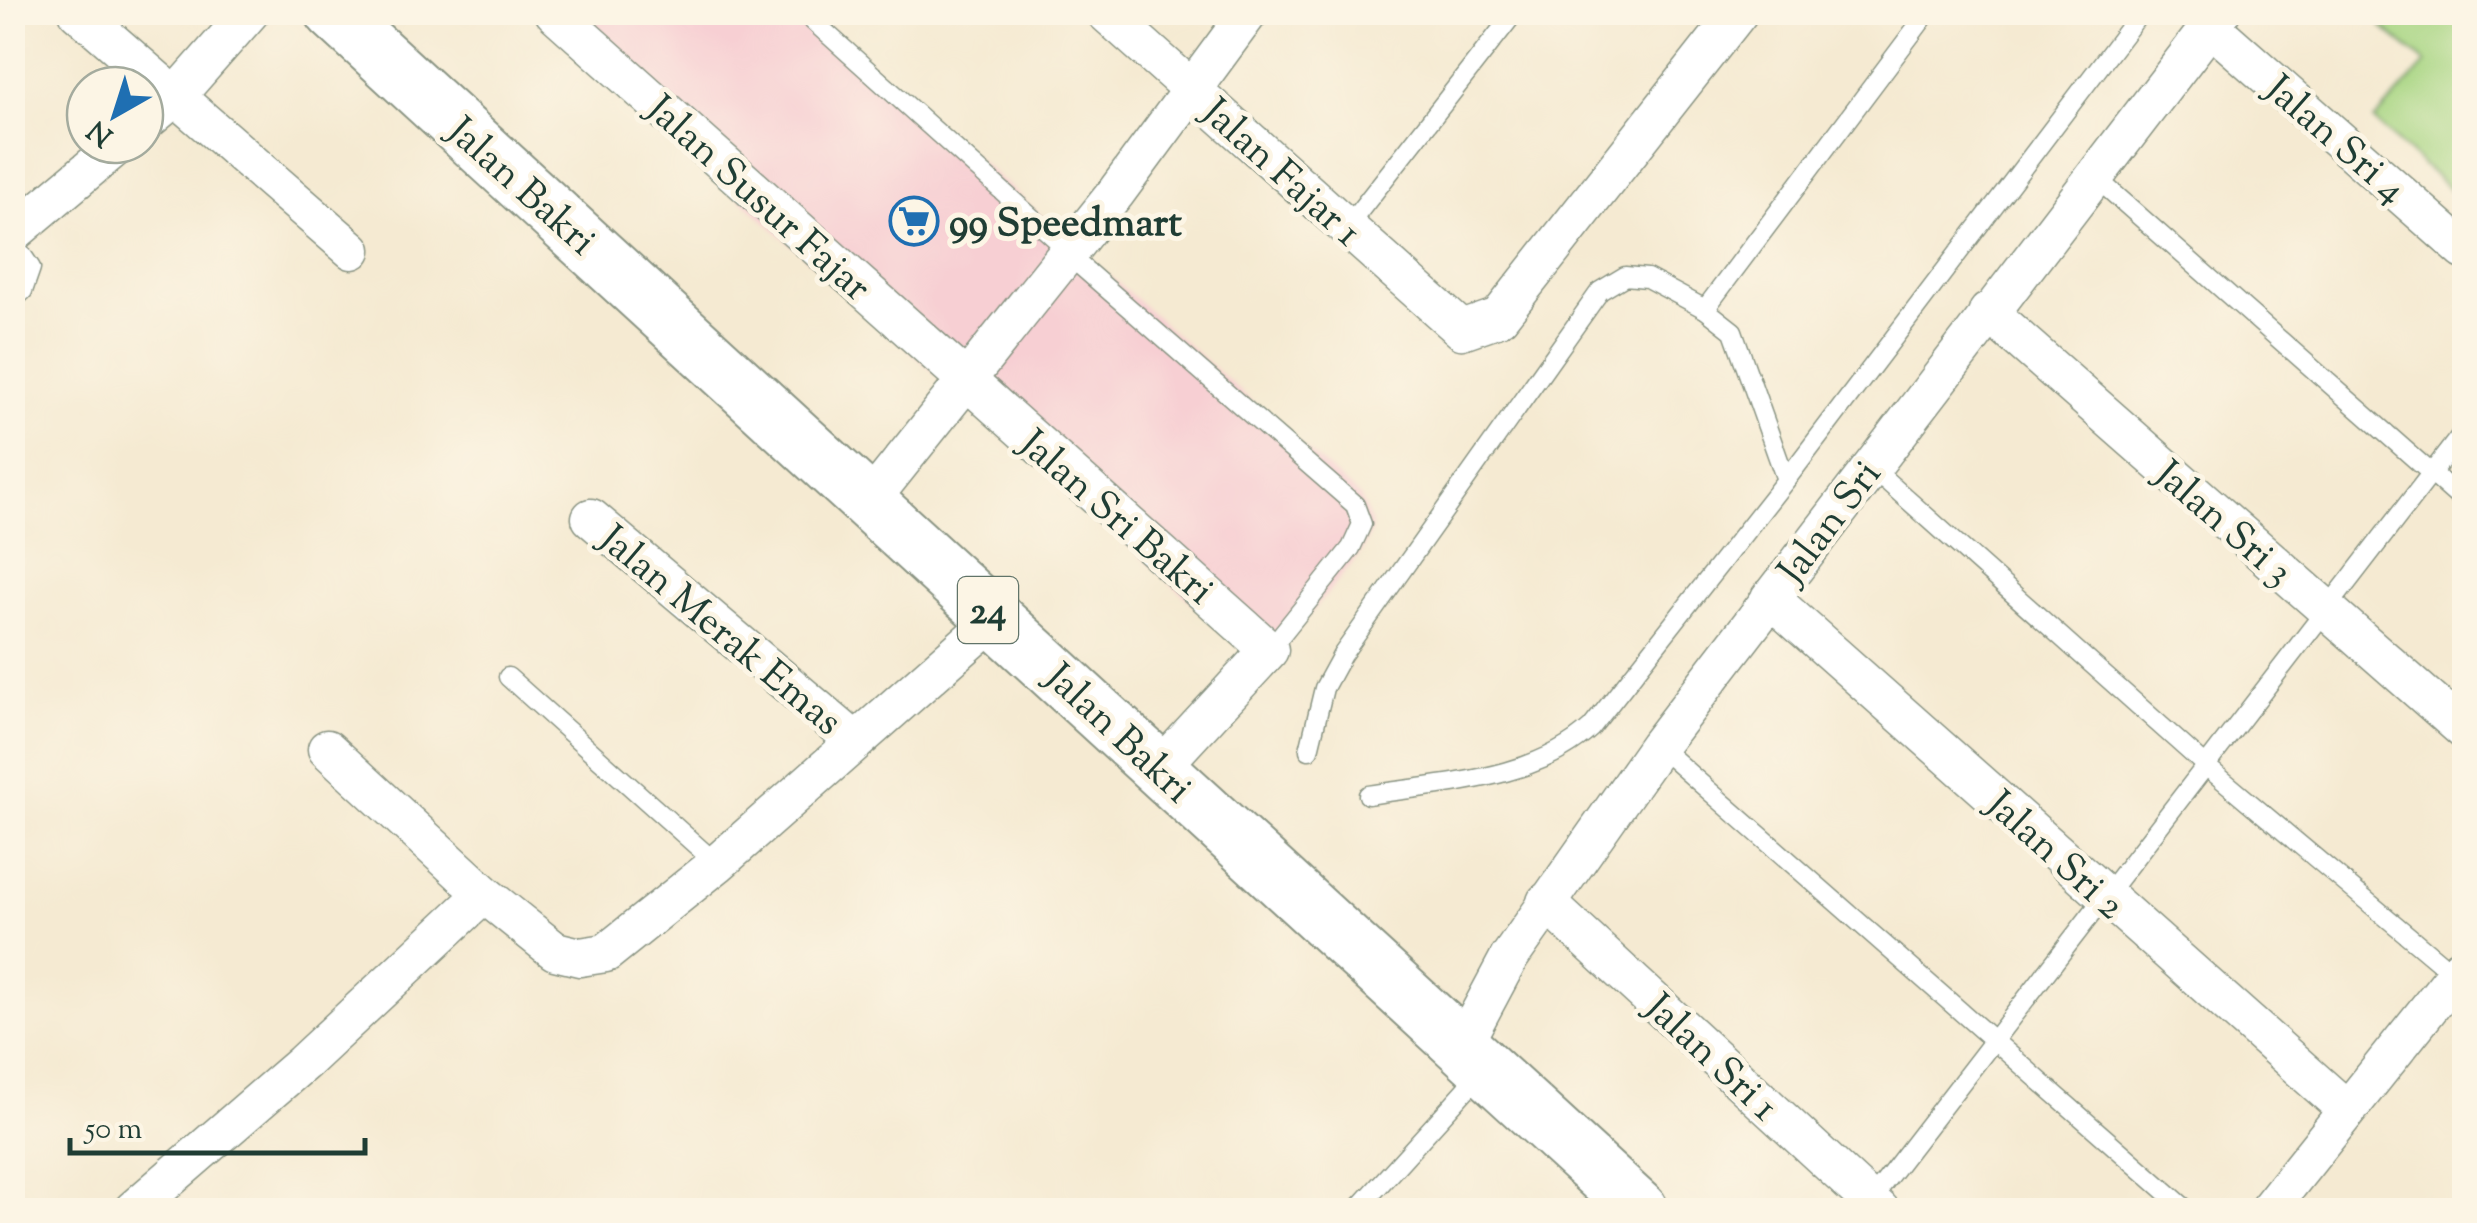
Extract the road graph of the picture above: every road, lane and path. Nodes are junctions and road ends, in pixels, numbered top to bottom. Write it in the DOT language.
graph roads {
  1 [pos="78,12"];
  2 [pos="250,12"];
  3 [pos="554,12"];
  4 [pos="802,12"];
  5 [pos="1104,12"];
  6 [pos="1250,12"];
  7 [pos="1514,12"];
  8 [pos="1739,12"];
  9 [pos="1928,12"];
  10 [pos="2141,12"];
  11 [pos="2216,19"];
  12 [pos="361,21"];
  13 [pos="1192,90"];
  14 [pos="176,96"];
  15 [pos="165,105"];
  16 [pos="95,165"];
  17 [pos="2094,177"];
  18 [pos="1346,227"];
  19 [pos="12,237"];
  20 [pos="352,250"];
  21 [pos="2464,250"];
  22 [pos="1068,252"];
  23 [pos="12,301"];
  24 [pos="1705,309"];
  25 [pos="1988,312"];
  26 [pos="966,382"];
  27 [pos="2464,430"];
  28 [pos="1870,466"];
  29 [pos="2432,473"];
  30 [pos="1786,480"];
  31 [pos="869,502"];
  32 [pos="2464,502"];
  33 [pos="591,518"];
  34 [pos="1770,598"];
  35 [pos="2324,610"];
  36 [pos="996,618"];
  37 [pos="1269,650"];
  38 [pos="508,677"];
  39 [pos="2464,730"];
  40 [pos="854,740"];
  41 [pos="1658,746"];
  42 [pos="327,748"];
  43 [pos="1310,750"];
  44 [pos="2206,766"];
  45 [pos="1161,767"];
  46 [pos="1368,795"];
  47 [pos="717,864"];
  48 [pos="484,894"];
  49 [pos="2106,897"];
  50 [pos="1546,902"];
  51 [pos="2460,970"];
  52 [pos="1996,1039"];
  53 [pos="1473,1058"];
  54 [pos="2346,1109"];
  55 [pos="1875,1206"];
  56 [pos="133,1210"];
  57 [pos="1357,1210"];
  58 [pos="1640,1210"];
  59 [pos="2186,1210"];
  60 [pos="2268,1210"];
  1 -- 14 [label="street"];
  2 -- 14 [label="street"];
  3 -- 26 [label="street, Jalan Susur Fajar"];
  4 -- 22 [label="lane"];
  5 -- 13 [label="street, Jalan Fajar 1"];
  6 -- 13 [label="street"];
  7 -- 18 [label="lane"];
  8 -- 18 [label="street, Jalan Fajar 1"];
  9 -- 24 [label="lane"];
  10 -- 30 [label="lane"];
  11 -- 17 [label="street, Jalan Sri"];
  11 -- 21 [label="street, Jalan Sri 4"];
  12 -- 31 [label="main road, Jalan Bakri / 24"];
  13 -- 18 [label="street, Jalan Fajar 1"];
  13 -- 22 [label="street"];
  14 -- 15 [label="street"];
  14 -- 20 [label="street"];
  16 -- 19 [label="street"];
  17 -- 25 [label="street, Jalan Sri"];
  17 -- 29 [label="lane"];
  19 -- 23 [label="lane"];
  22 -- 26 [label="street"];
  22 -- 37 [label="lane"];
  24 -- 30 [label="lane"];
  24 -- 43 [label="lane"];
  25 -- 28 [label="street, Jalan Sri"];
  25 -- 35 [label="street, Jalan Sri 3"];
  26 -- 31 [label="street"];
  26 -- 37 [label="street, Jalan Sri Bakri"];
  27 -- 29 [label="lane"];
  28 -- 34 [label="street, Jalan Sri"];
  28 -- 44 [label="lane"];
  29 -- 32 [label="lane"];
  29 -- 35 [label="lane"];
  30 -- 46 [label="lane"];
  31 -- 36 [label="main road, Jalan Bakri / 24"];
  33 -- 40 [label="street, Jalan Merak Emas"];
  34 -- 41 [label="street, Jalan Sri"];
  34 -- 49 [label="street, Jalan Sri 2"];
  35 -- 39 [label="street, Jalan Sri 3"];
  35 -- 44 [label="lane"];
  36 -- 40 [label="street"];
  36 -- 45 [label="main road, Jalan Bakri / 24"];
  37 -- 45 [label="street"];
  38 -- 47 [label="lane"];
  40 -- 47 [label="street"];
  41 -- 50 [label="street, Jalan Sri"];
  41 -- 52 [label="lane"];
  42 -- 48 [label="street"];
  44 -- 49 [label="lane"];
  44 -- 51 [label="lane"];
  45 -- 53 [label="main road, Jalan Bakri / 24"];
  47 -- 48 [label="street"];
  48 -- 56 [label="street"];
  49 -- 52 [label="lane"];
  49 -- 54 [label="street, Jalan Sri 2"];
  50 -- 53 [label="street, Jalan Sri"];
  50 -- 55 [label="street, Jalan Sri 1"];
  51 -- 54 [label="street"];
  52 -- 55 [label="lane"];
  52 -- 59 [label="lane"];
  53 -- 57 [label="lane"];
  53 -- 58 [label="main road, Jalan Bakri / 24"];
  54 -- 60 [label="street"];
}
